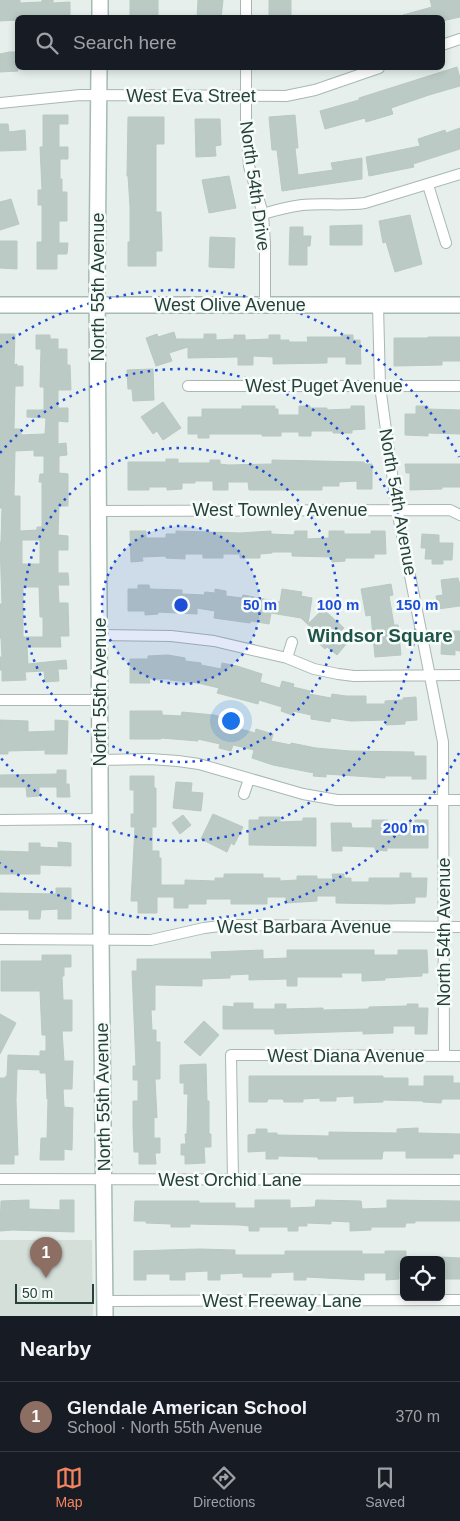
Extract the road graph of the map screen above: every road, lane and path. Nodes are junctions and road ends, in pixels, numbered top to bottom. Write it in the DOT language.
graph roads {
  1 [pos="100,0"];
  2 [pos="246,0"];
  3 [pos="100,15"];
  4 [pos="246,15"];
  5 [pos="460,39"];
  6 [pos="445,44"];
  7 [pos="99,70"];
  8 [pos="246,70"];
  9 [pos="373,70"];
  10 [pos="99,95"];
  11 [pos="245,96"];
  12 [pos="0,103"];
  13 [pos="460,174"];
  14 [pos="428,185"];
  15 [pos="263,214"];
  16 [pos="446,243"];
  17 [pos="0,305"];
  18 [pos="265,305"];
  19 [pos="378,305"];
  20 [pos="460,305"];
  21 [pos="98,306"];
  22 [pos="188,386"];
  23 [pos="380,386"];
  24 [pos="460,386"];
  25 [pos="99,510"];
  26 [pos="397,510"];
  27 [pos="460,515"];
  28 [pos="100,635"];
  29 [pos="292,642"];
  30 [pos="287,658"];
  31 [pos="460,675"];
  32 [pos="431,676"];
  33 [pos="0,700"];
  34 [pos="100,700"];
  35 [pos="101,760"];
  36 [pos="249,779"];
  37 [pos="244,794"];
  38 [pos="444,800"];
  39 [pos="460,800"];
  40 [pos="101,819"];
  41 [pos="0,820"];
  42 [pos="443,926"];
  43 [pos="460,927"];
  44 [pos="0,939"];
  45 [pos="101,940"];
  46 [pos="444,1056"];
  47 [pos="460,1056"];
  48 [pos="0,1179"];
  49 [pos="103,1180"];
  50 [pos="232,1180"];
  51 [pos="460,1180"];
  52 [pos="460,1300"];
  53 [pos="104,1309"];
  1 -- 3 [label="street"];
  2 -- 4 [label="street"];
  5 -- 6 [label="street"];
  7 -- 10 [label="street, North 55th Avenue"];
  8 -- 11 [label="street, North 54th Drive"];
  9 -- 11 [label="street, West Eva Street"];
  10 -- 11 [label="street, West Eva Street"];
  10 -- 12 [label="street, West Eva Street"];
  10 -- 21 [label="street, North 55th Avenue"];
  11 -- 15 [label="street, North 54th Drive"];
  13 -- 14 [label="street"];
  14 -- 15 [label="street"];
  14 -- 16 [label="street"];
  15 -- 18 [label="street, North 54th Drive"];
  17 -- 21 [label="street, West Olive Avenue"];
  18 -- 19 [label="street, West Olive Avenue"];
  18 -- 21 [label="street, West Olive Avenue"];
  19 -- 20 [label="street, West Olive Avenue"];
  19 -- 23 [label="street, North 54th Avenue"];
  21 -- 25 [label="street, North 55th Avenue"];
  22 -- 23 [label="street, West Puget Avenue"];
  23 -- 24 [label="street, West Puget Avenue"];
  23 -- 26 [label="street, North 54th Avenue"];
  25 -- 26 [label="street, West Townley Avenue"];
  25 -- 28 [label="street, North 55th Avenue"];
  26 -- 27 [label="street, West Townley Avenue"];
  26 -- 32 [label="street, North 54th Avenue"];
  28 -- 30 [label="street"];
  28 -- 34 [label="street, North 55th Avenue"];
  29 -- 30 [label="street"];
  30 -- 32 [label="street"];
  31 -- 32 [label="street"];
  32 -- 38 [label="street, North 54th Avenue"];
  33 -- 34 [label="street"];
  34 -- 35 [label="street, North 55th Avenue"];
  35 -- 36 [label="street"];
  35 -- 40 [label="street, North 55th Avenue"];
  36 -- 37 [label="street"];
  36 -- 38 [label="street"];
  38 -- 39 [label="street"];
  38 -- 42 [label="street, North 54th Avenue"];
  40 -- 41 [label="street"];
  40 -- 45 [label="street, North 55th Avenue"];
  42 -- 43 [label="street, West Barbara Avenue"];
  42 -- 45 [label="street, West Barbara Avenue"];
  42 -- 46 [label="street, North 54th Avenue"];
  44 -- 45 [label="street, West Barbara Avenue"];
  45 -- 49 [label="street, North 55th Avenue"];
  46 -- 47 [label="street, West Diana Avenue"];
  46 -- 50 [label="street, West Diana Avenue"];
  48 -- 49 [label="street, West Orchid Lane"];
  49 -- 50 [label="street, West Orchid Lane"];
  49 -- 53 [label="street, North 55th Avenue"];
  50 -- 51 [label="street, West Orchid Lane"];
  52 -- 53 [label="street, West Freeway Lane"];
}
